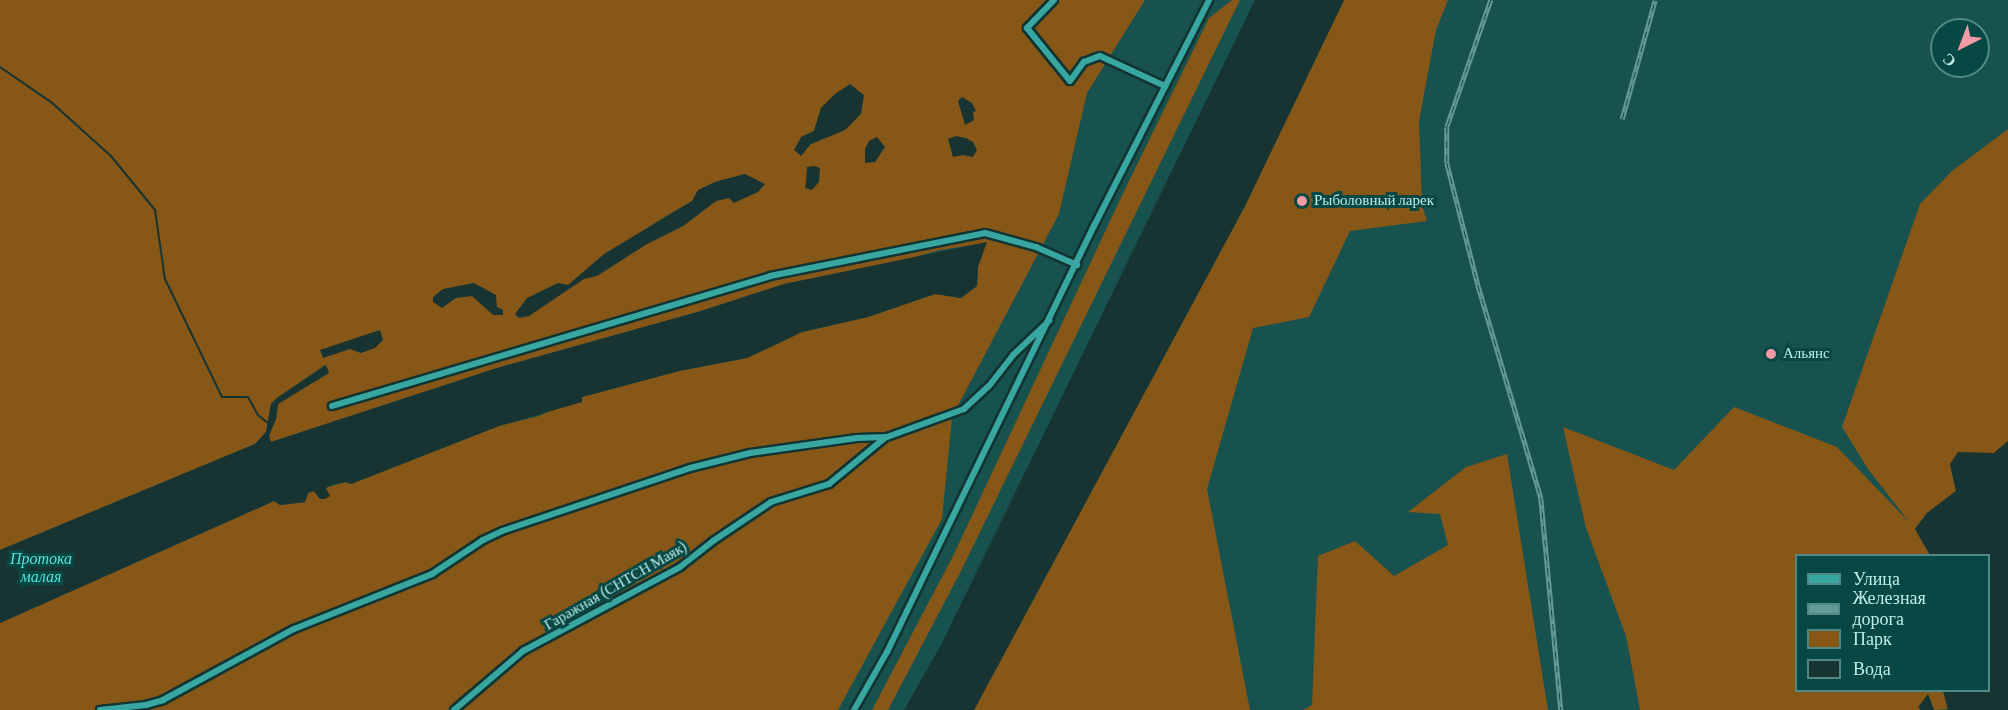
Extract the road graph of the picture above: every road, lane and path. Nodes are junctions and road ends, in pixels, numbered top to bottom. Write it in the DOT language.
graph roads {
  1 [pos="1054,0"];
  2 [pos="1209,0"];
  3 [pos="1165,86"];
  4 [pos="1077,265"];
  5 [pos="1049,321"];
  6 [pos="332,406"];
  7 [pos="887,437"];
  8 [pos="100,710"];
  9 [pos="454,710"];
  10 [pos="854,710"];
  1 -- 3 [label="street"];
  2 -- 3 [label="street"];
  3 -- 4 [label="street"];
  4 -- 5 [label="street"];
  4 -- 6 [label="street"];
  5 -- 7 [label="street"];
  5 -- 10 [label="street"];
  7 -- 8 [label="street"];
  7 -- 9 [label="street, Гаражная (СНТСН Маяк)"];
}
